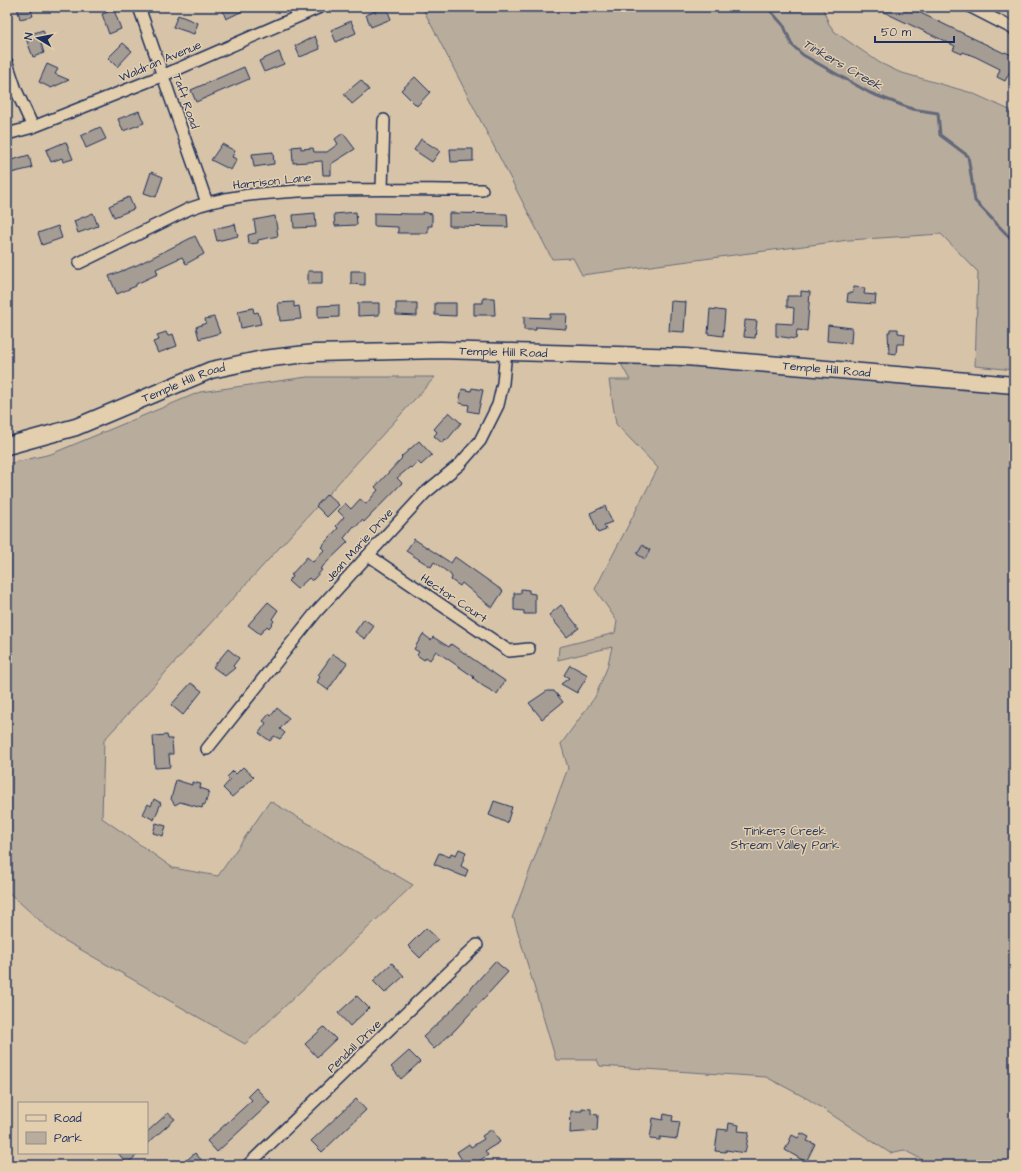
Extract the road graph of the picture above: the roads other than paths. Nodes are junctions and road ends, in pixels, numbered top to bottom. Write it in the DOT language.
graph roads {
  1 [pos="139,7"];
  2 [pos="320,7"];
  3 [pos="971,7"];
  4 [pos="1014,29"];
  5 [pos="7,63"];
  6 [pos="164,74"];
  7 [pos="384,120"];
  8 [pos="33,127"];
  9 [pos="7,134"];
  10 [pos="382,189"];
  11 [pos="482,190"];
  12 [pos="207,203"];
  13 [pos="79,263"];
  14 [pos="506,352"];
  15 [pos="1014,385"];
  16 [pos="7,446"];
  17 [pos="368,555"];
  18 [pos="529,649"];
  19 [pos="207,749"];
  20 [pos="477,945"];
  21 [pos="248,1165"];
  1 -- 6 [label="street, Taft Road"];
  2 -- 6 [label="street, Waldran Avenue"];
  3 -- 4 [label="street"];
  5 -- 8 [label="street"];
  6 -- 8 [label="street, Waldran Avenue"];
  6 -- 12 [label="street, Taft Road"];
  7 -- 10 [label="street"];
  8 -- 9 [label="street, Waldran Avenue"];
  10 -- 11 [label="street, Harrison Lane"];
  10 -- 12 [label="street, Harrison Lane"];
  12 -- 13 [label="street, Harrison Lane"];
  14 -- 15 [label="main road, Temple Hill Road"];
  14 -- 16 [label="main road, Temple Hill Road"];
  14 -- 17 [label="street, Jean Marie Drive"];
  17 -- 18 [label="street, Hector Court"];
  17 -- 19 [label="street, Jean Marie Drive"];
  20 -- 21 [label="street, Pendall Drive"];
}
